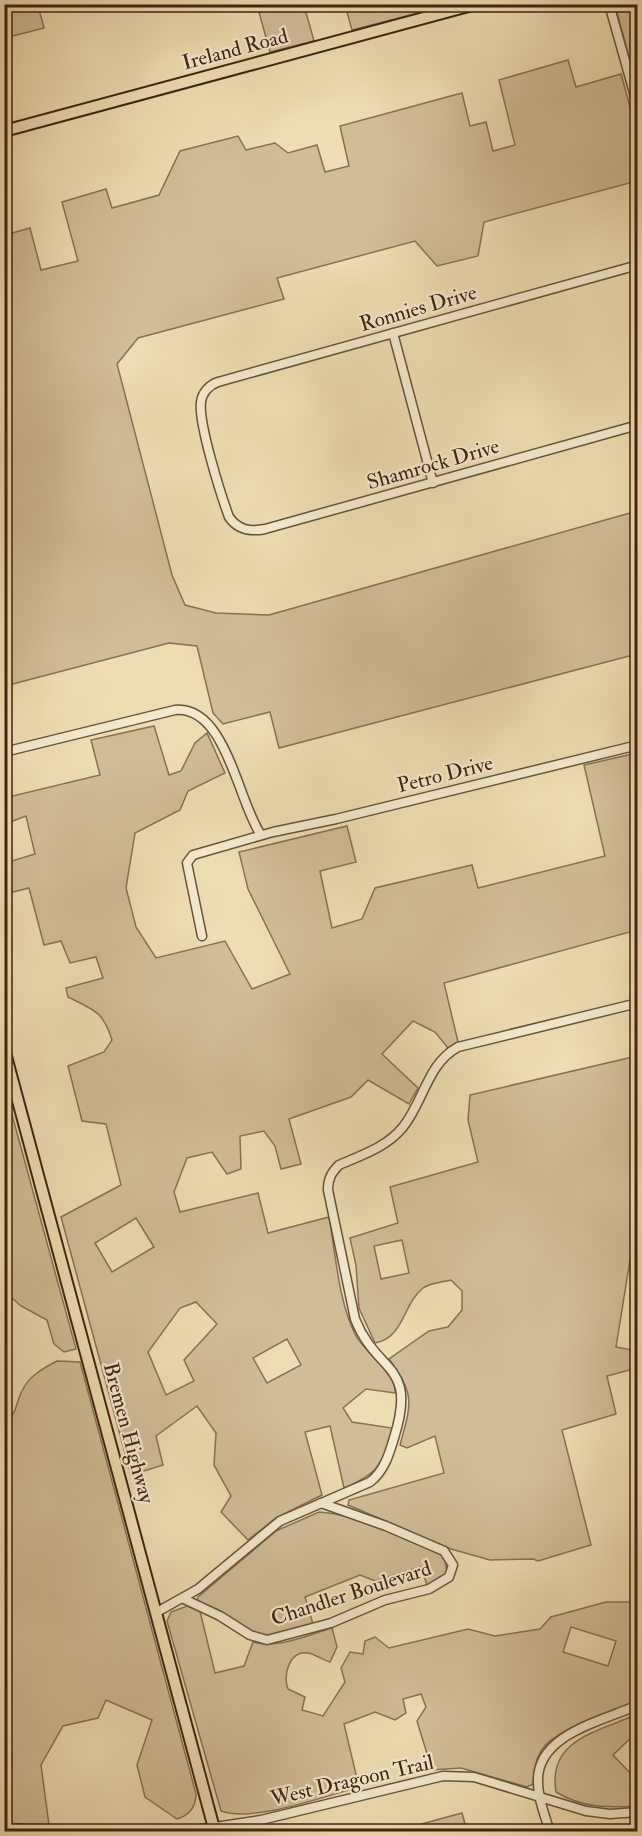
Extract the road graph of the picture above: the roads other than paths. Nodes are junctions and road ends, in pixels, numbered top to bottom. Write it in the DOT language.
graph roads {
  1 [pos="476,4"];
  2 [pos="609,4"];
  3 [pos="638,107"];
  4 [pos="4,131"];
  5 [pos="638,265"];
  6 [pos="393,333"];
  7 [pos="638,425"];
  8 [pos="433,483"];
  9 [pos="238,527"];
  10 [pos="638,745"];
  11 [pos="4,752"];
  12 [pos="261,835"];
  13 [pos="202,936"];
  14 [pos="638,1003"];
  15 [pos="4,1049"];
  16 [pos="321,1503"];
  17 [pos="184,1599"];
  18 [pos="157,1612"];
  19 [pos="638,1705"];
  20 [pos="541,1799"];
  21 [pos="638,1812"];
  22 [pos="4,1828"];
  23 [pos="215,1830"];
  24 [pos="37,1832"];
  25 [pos="182,1832"];
  26 [pos="550,1832"];
  1 -- 4 [label="main road, Ireland Road"];
  2 -- 3 [label="street"];
  5 -- 6 [label="street, Ronnies Drive"];
  6 -- 8 [label="street"];
  6 -- 9 [label="street, Ronnies Drive"];
  7 -- 8 [label="street, Shamrock Drive"];
  8 -- 9 [label="street, Shamrock Drive"];
  10 -- 12 [label="street, Petro Drive"];
  11 -- 12 [label="street"];
  12 -- 13 [label="street, Petro Drive"];
  14 -- 16 [label="street"];
  15 -- 18 [label="main road, Bremen Highway"];
  16 -- 17 [label="street"];
  16 -- 17 [label="street, Chandler Boulevard"];
  17 -- 18 [label="street"];
  18 -- 23 [label="main road, Bremen Highway"];
  19 -- 20 [label="street"];
  20 -- 21 [label="street, West Dragoon Trail"];
  20 -- 23 [label="street, West Dragoon Trail"];
  20 -- 26 [label="street"];
  22 -- 24 [label="street"];
  23 -- 25 [label="street, West Dragoon Trail"];
}
